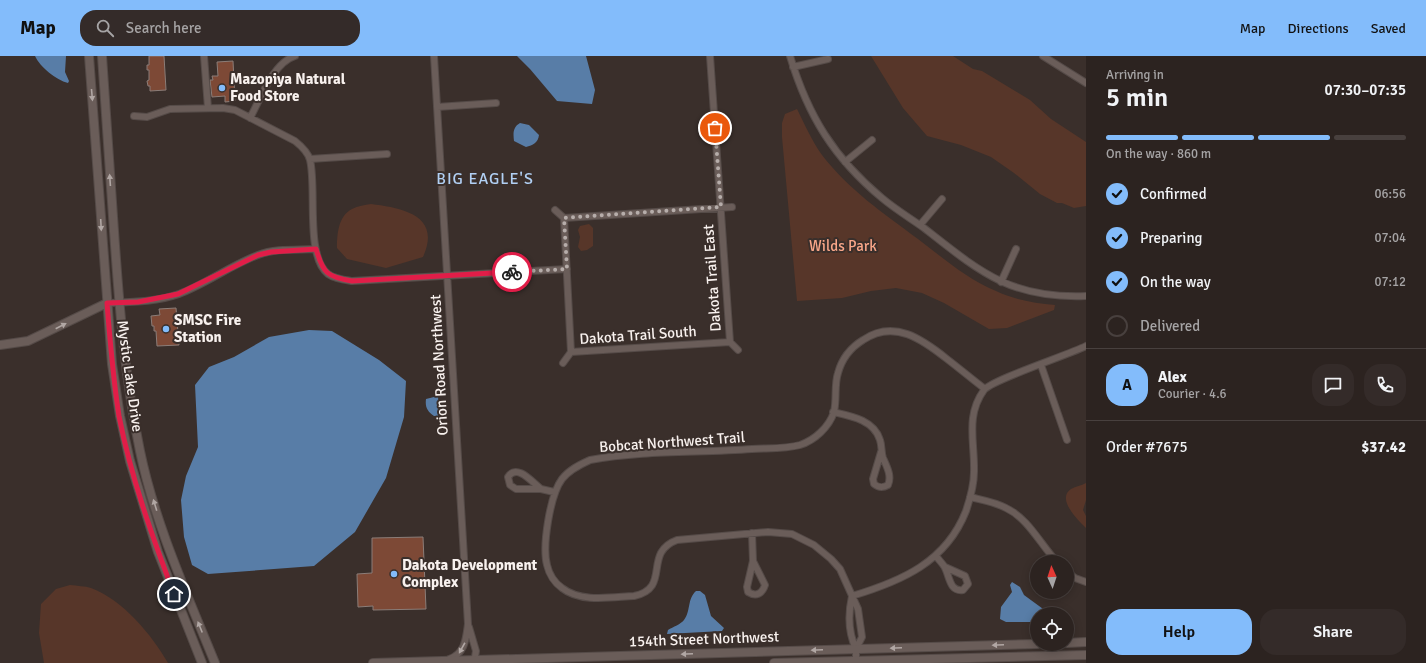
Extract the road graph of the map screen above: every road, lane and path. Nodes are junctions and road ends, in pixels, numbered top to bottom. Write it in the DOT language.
graph roads {
  1 [pos="89,56"];
  2 [pos="102,56"];
  3 [pos="204,56"];
  4 [pos="295,56"];
  5 [pos="434,56"];
  6 [pos="710,56"];
  7 [pos="790,56"];
  8 [pos="1045,57"];
  9 [pos="828,59"];
  10 [pos="793,67"];
  11 [pos="1086,83"];
  12 [pos="496,103"];
  13 [pos="437,107"];
  14 [pos="208,108"];
  15 [pos="134,116"];
  16 [pos="250,118"];
  17 [pos="872,140"];
  18 [pos="387,154"];
  19 [pos="310,159"];
  20 [pos="845,162"];
  21 [pos="942,199"];
  22 [pos="721,207"];
  23 [pos="732,207"];
  24 [pos="555,210"];
  25 [pos="564,218"];
  26 [pos="920,225"];
  27 [pos="316,249"];
  28 [pos="1016,249"];
  29 [pos="567,269"];
  30 [pos="447,275"];
  31 [pos="1001,282"];
  32 [pos="1086,296"];
  33 [pos="107,303"];
  34 [pos="119,303"];
  35 [pos="730,342"];
  36 [pos="0,345"];
  37 [pos="1086,346"];
  38 [pos="738,350"];
  39 [pos="572,352"];
  40 [pos="563,363"];
  41 [pos="1041,365"];
  42 [pos="985,389"];
  43 [pos="834,412"];
  44 [pos="1067,440"];
  45 [pos="881,452"];
  46 [pos="541,489"];
  47 [pos="554,492"];
  48 [pos="970,497"];
  49 [pos="752,533"];
  50 [pos="1052,555"];
  51 [pos="936,556"];
  52 [pos="753,561"];
  53 [pos="945,567"];
  54 [pos="1074,577"];
  55 [pos="1086,582"];
  56 [pos="852,596"];
  57 [pos="468,624"];
  58 [pos="1086,642"];
  59 [pos="1074,643"];
  60 [pos="1030,644"];
  61 [pos="856,649"];
  62 [pos="1086,655"];
  63 [pos="1058,660"];
  64 [pos="442,661"];
  65 [pos="474,661"];
  66 [pos="856,662"];
  67 [pos="202,663"];
  68 [pos="215,663"];
  69 [pos="373,663"];
  70 [pos="774,663"];
  1 -- 33 [label="street, Mystic Lake Drive, one-way"];
  34 -- 2 [label="street, Mystic Lake Drive, one-way"];
  3 -- 14 [label="street"];
  4 -- 16 [label="street"];
  5 -- 13 [label="street, Orion Road Northwest"];
  6 -- 22 [label="street, Dakota Trail East"];
  7 -- 10 [label="street"];
  8 -- 11 [label="street"];
  9 -- 10 [label="street"];
  10 -- 20 [label="street"];
  12 -- 13 [label="street"];
  13 -- 30 [label="street, Orion Road Northwest"];
  14 -- 15 [label="street"];
  14 -- 16 [label="street"];
  16 -- 19 [label="street"];
  17 -- 20 [label="street"];
  18 -- 19 [label="street"];
  19 -- 27 [label="street"];
  20 -- 26 [label="street"];
  21 -- 26 [label="street"];
  22 -- 23 [label="street"];
  22 -- 25 [label="street"];
  22 -- 35 [label="street, Dakota Trail East"];
  24 -- 25 [label="street"];
  25 -- 29 [label="street"];
  26 -- 31 [label="street"];
  27 -- 30 [label="street"];
  27 -- 34 [label="street"];
  28 -- 31 [label="street"];
  29 -- 30 [label="street"];
  29 -- 39 [label="street"];
  30 -- 57 [label="street, Orion Road Northwest"];
  31 -- 32 [label="street"];
  33 -- 34 [label="street"];
  36 -- 33 [label="street, one-way"];
  33 -- 67 [label="street, Mystic Lake Drive"];
  68 -- 34 [label="street, Mystic Lake Drive, one-way"];
  35 -- 38 [label="street, Dakota Trail East"];
  35 -- 39 [label="street, Dakota Trail South"];
  37 -- 41 [label="street"];
  39 -- 40 [label="street"];
  41 -- 42 [label="street"];
  41 -- 44 [label="street"];
  42 -- 43 [label="street, Bobcat Northwest Trail"];
  42 -- 48 [label="street"];
  43 -- 45 [label="street"];
  43 -- 47 [label="street, Bobcat Northwest Trail"];
  45 -- 45 [label="street"];
  46 -- 46 [label="street"];
  46 -- 47 [label="street"];
  47 -- 49 [label="street, Bobcat Northwest Trail"];
  48 -- 50 [label="street"];
  48 -- 51 [label="street"];
  49 -- 52 [label="street"];
  49 -- 56 [label="street, Bobcat Northwest Trail"];
  51 -- 53 [label="street"];
  51 -- 56 [label="street"];
  52 -- 52 [label="street"];
  54 -- 55 [label="street"];
  56 -- 61 [label="street, Bobcat Northwest Trail"];
  56 -- 61 [label="street, Bobcat Northwest Trail"];
  57 -- 64 [label="street, Orion Road Northwest, one-way"];
  57 -- 65 [label="street, Orion Road Northwest"];
  58 -- 59 [label="street"];
  60 -- 61 [label="street, 154th Street Northwest, one-way"];
  61 -- 65 [label="street, 154th Street Northwest, one-way"];
  61 -- 66 [label="street, Bobcat Northwest Trail"];
  62 -- 63 [label="street, 154th Street Northwest"];
  63 -- 66 [label="street, 154th Street Northwest"];
  64 -- 65 [label="street, 154th Street Northwest"];
  64 -- 69 [label="street, 154th Street Northwest"];
  66 -- 70 [label="street, 154th Street Northwest"];
}
